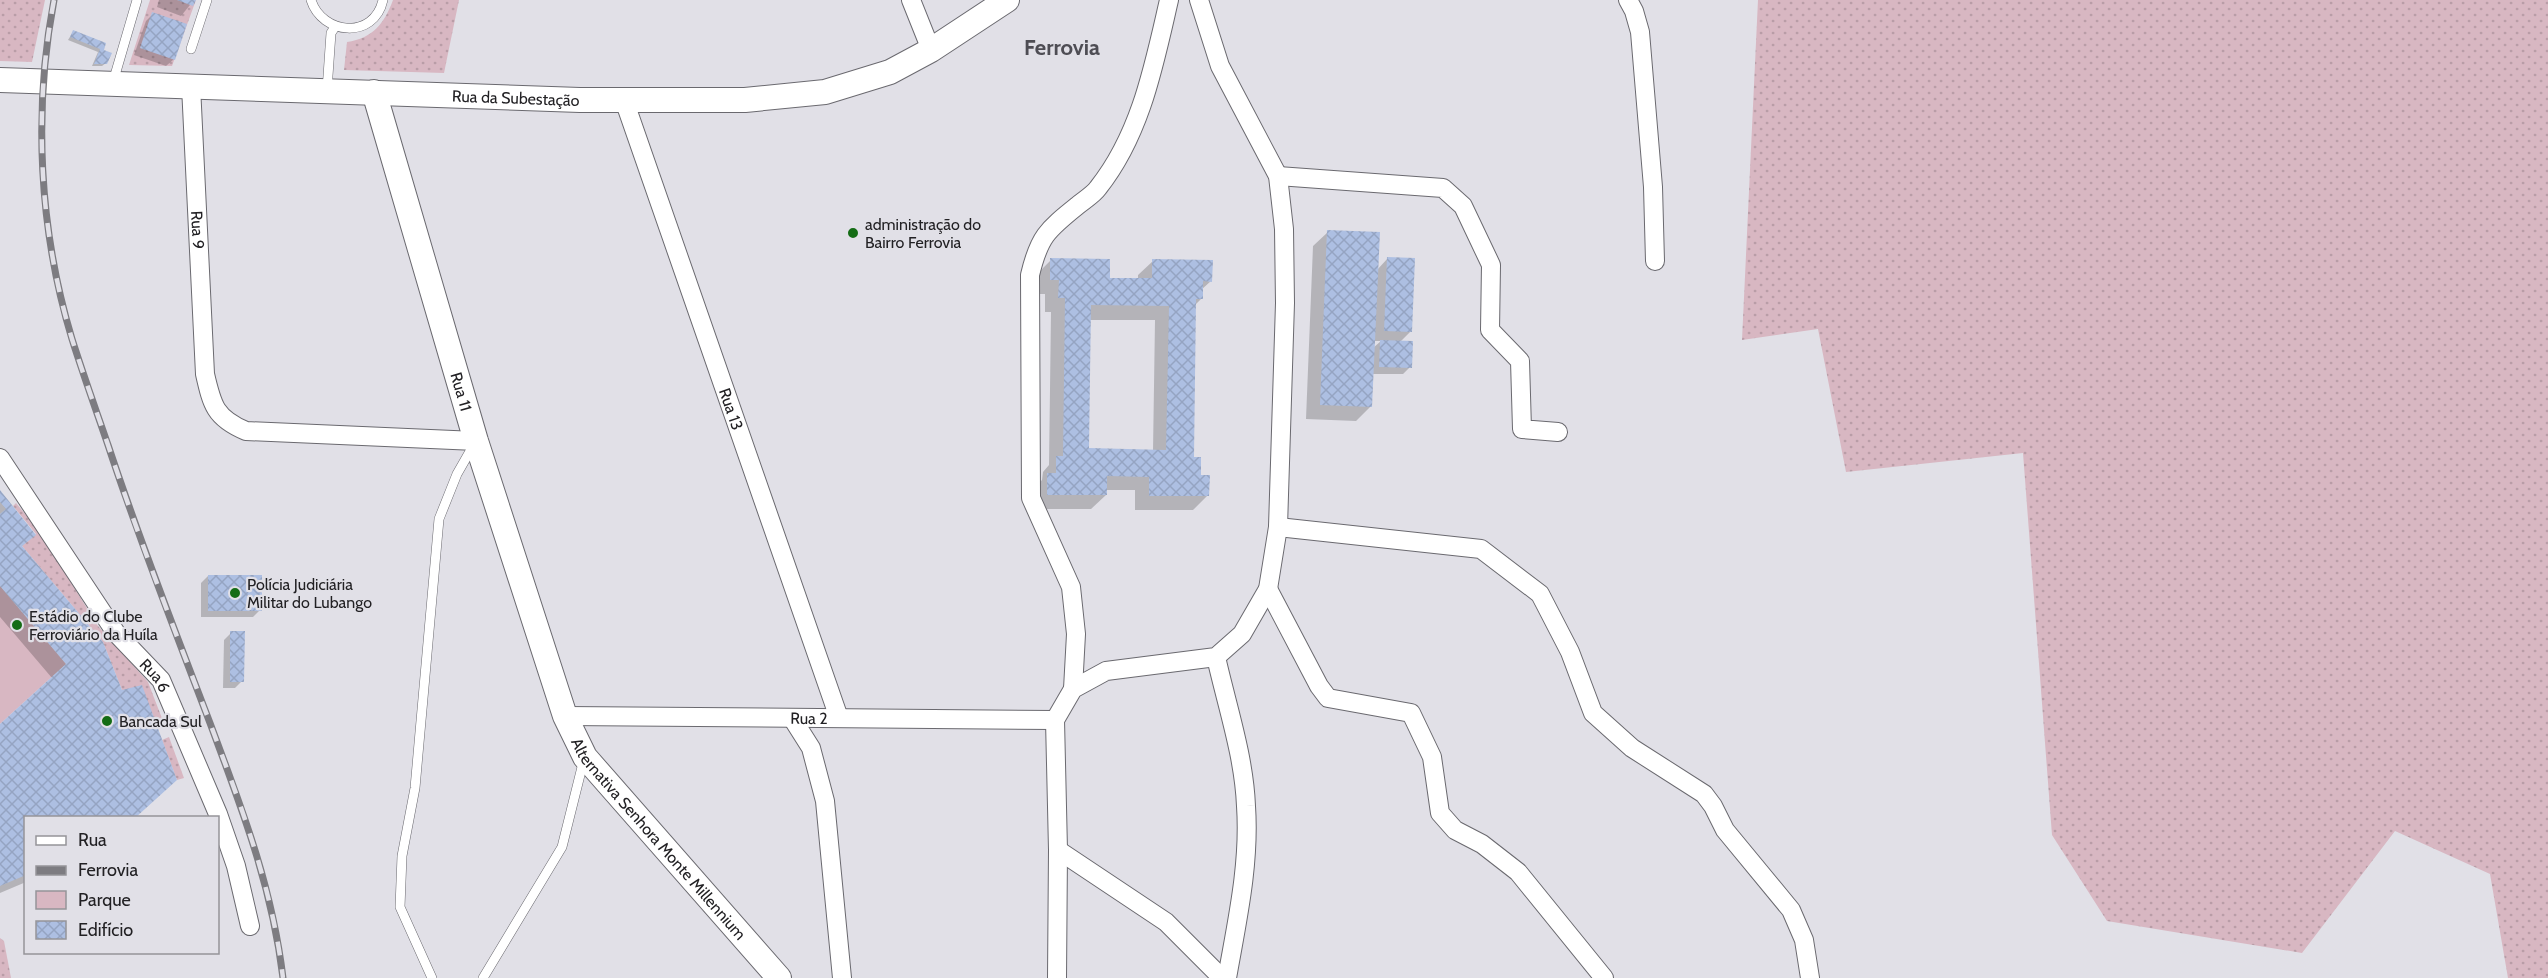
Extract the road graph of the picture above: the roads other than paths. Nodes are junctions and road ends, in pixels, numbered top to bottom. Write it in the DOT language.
graph roads {
  1 [pos="137,0"];
  2 [pos="207,0"];
  3 [pos="311,0"];
  4 [pos="383,0"];
  5 [pos="911,0"];
  6 [pos="1007,0"];
  7 [pos="1169,0"];
  8 [pos="1198,0"];
  9 [pos="1628,0"];
  10 [pos="334,27"];
  11 [pos="191,49"];
  12 [pos="931,50"];
  13 [pos="0,80"];
  14 [pos="112,84"];
  15 [pos="191,86"];
  16 [pos="327,90"];
  17 [pos="374,92"];
  18 [pos="624,100"];
  19 [pos="1278,176"];
  20 [pos="1655,261"];
  21 [pos="1558,432"];
  22 [pos="476,441"];
  23 [pos="0,458"];
  24 [pos="1278,527"];
  25 [pos="1268,589"];
  26 [pos="1216,657"];
  27 [pos="1073,689"];
  28 [pos="555,691"];
  29 [pos="565,716"];
  30 [pos="792,718"];
  31 [pos="839,718"];
  32 [pos="1055,720"];
  33 [pos="585,757"];
  34 [pos="219,816"];
  35 [pos="219,817"];
  36 [pos="1058,850"];
  37 [pos="250,926"];
  38 [pos="432,978"];
  39 [pos="483,978"];
  40 [pos="779,978"];
  41 [pos="842,978"];
  42 [pos="1057,978"];
  43 [pos="1221,978"];
  44 [pos="1227,978"];
  45 [pos="1604,978"];
  46 [pos="1810,978"];
  1 -- 14 [label="lane"];
  2 -- 11 [label="lane"];
  3 -- 10 [label="lane"];
  4 -- 10 [label="lane"];
  5 -- 12 [label="street"];
  6 -- 12 [label="street, Rua da Subestação"];
  7 -- 27 [label="street"];
  8 -- 19 [label="street"];
  9 -- 20 [label="street"];
  10 -- 16 [label="lane"];
  12 -- 18 [label="street, Rua da Subestação"];
  13 -- 14 [label="street, Rua da Subestação"];
  14 -- 15 [label="street, Rua da Subestação"];
  15 -- 16 [label="street, Rua da Subestação"];
  15 -- 22 [label="street, Rua 9"];
  16 -- 17 [label="street, Rua da Subestação"];
  17 -- 18 [label="street, Rua da Subestação"];
  17 -- 22 [label="street, Rua 11"];
  18 -- 31 [label="street, Rua 13"];
  19 -- 21 [label="street"];
  19 -- 24 [label="street"];
  22 -- 28 [label="street, Rua 11"];
  22 -- 38 [label="lane"];
  23 -- 34 [label="street, Rua 6"];
  24 -- 25 [label="street"];
  24 -- 46 [label="street"];
  25 -- 26 [label="street"];
  25 -- 45 [label="street"];
  26 -- 27 [label="street"];
  26 -- 44 [label="street"];
  27 -- 32 [label="street"];
  28 -- 29 [label="street, Alternativa Senhora Monte Millennium"];
  29 -- 30 [label="street, Rua 2"];
  29 -- 33 [label="street, Alternativa Senhora Monte Millennium"];
  30 -- 31 [label="street, Rua 2"];
  30 -- 41 [label="street"];
  31 -- 32 [label="street, Rua 2"];
  32 -- 36 [label="street"];
  33 -- 39 [label="lane"];
  33 -- 40 [label="street, Alternativa Senhora Monte Millennium"];
  35 -- 37 [label="street, Rua 6"];
  36 -- 42 [label="street"];
  36 -- 43 [label="street"];
}
